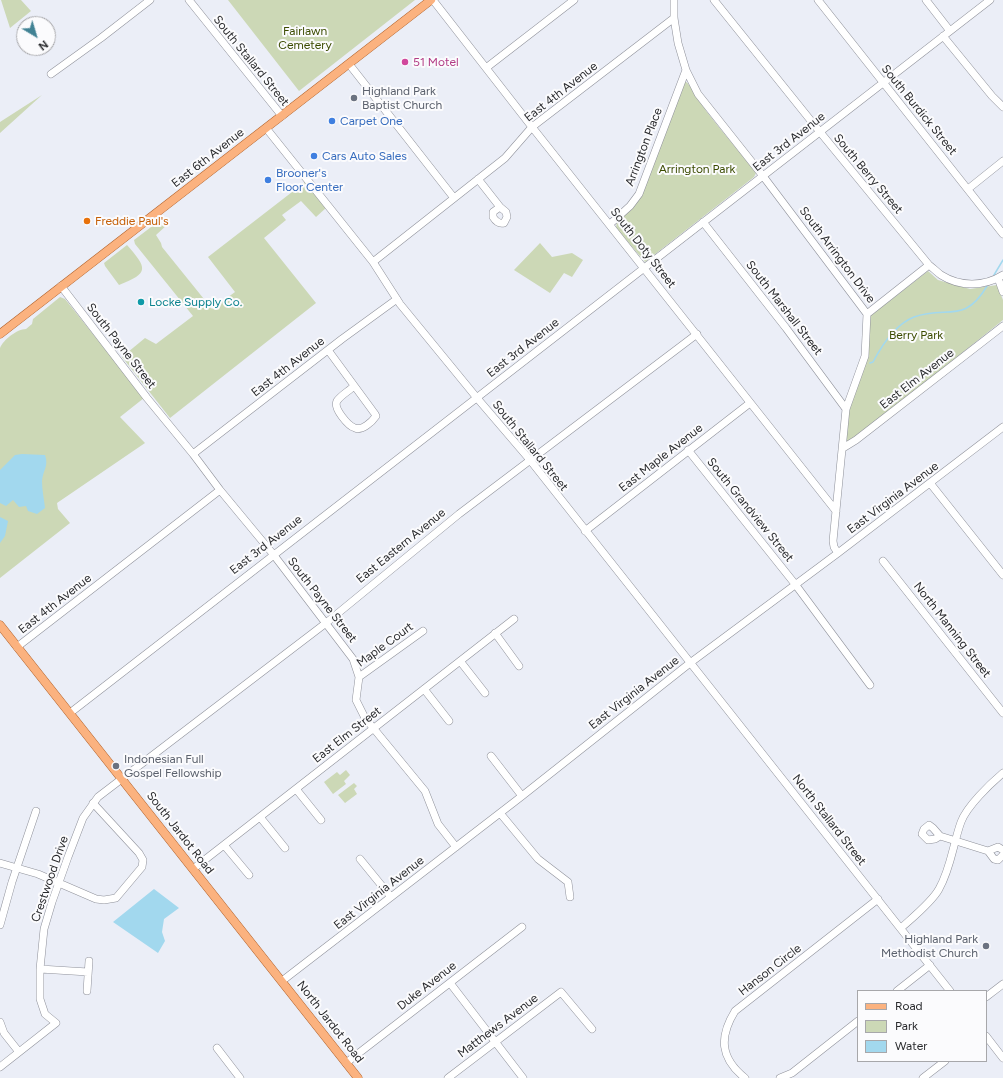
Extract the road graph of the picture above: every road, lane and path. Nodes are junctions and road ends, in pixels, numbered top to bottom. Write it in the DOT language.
graph roads {
  1 [pos="150,0"];
  2 [pos="189,0"];
  3 [pos="432,0"];
  4 [pos="574,0"];
  5 [pos="674,0"];
  6 [pos="714,0"];
  7 [pos="818,0"];
  8 [pos="926,0"];
  9 [pos="990,0"];
  10 [pos="674,18"];
  11 [pos="950,31"];
  12 [pos="943,36"];
  13 [pos="348,64"];
  14 [pos="486,68"];
  15 [pos="686,70"];
  16 [pos="51,74"];
  17 [pos="883,83"];
  18 [pos="1003,107"];
  19 [pos="282,116"];
  20 [pos="532,127"];
  21 [pos="266,128"];
  22 [pos="820,132"];
  23 [pos="1003,161"];
  24 [pos="763,176"];
  25 [pos="478,179"];
  26 [pos="968,189"];
  27 [pos="454,198"];
  28 [pos="500,208"];
  29 [pos="704,222"];
  30 [pos="610,224"];
  31 [pos="1003,234"];
  32 [pos="373,262"];
  33 [pos="929,265"];
  34 [pos="645,268"];
  35 [pos="1000,277"];
  36 [pos="61,286"];
  37 [pos="1003,292"];
  38 [pos="397,299"];
  39 [pos="867,314"];
  40 [pos="1003,326"];
  41 [pos="0,334"];
  42 [pos="697,334"];
  43 [pos="328,350"];
  44 [pos="354,386"];
  45 [pos="477,398"];
  46 [pos="750,403"];
  47 [pos="846,409"];
  48 [pos="1003,427"];
  49 [pos="843,448"];
  50 [pos="688,450"];
  51 [pos="193,454"];
  52 [pos="530,460"];
  53 [pos="930,483"];
  54 [pos="220,490"];
  55 [pos="836,511"];
  56 [pos="584,531"];
  57 [pos="838,553"];
  58 [pos="273,554"];
  59 [pos="884,561"];
  60 [pos="1003,575"];
  61 [pos="795,584"];
  62 [pos="514,618"];
  63 [pos="326,623"];
  64 [pos="0,625"];
  65 [pos="423,631"];
  66 [pos="495,633"];
  67 [pos="18,647"];
  68 [pos="460,661"];
  69 [pos="690,663"];
  70 [pos="519,666"];
  71 [pos="359,677"];
  72 [pos="870,685"];
  73 [pos="424,689"];
  74 [pos="485,693"];
  75 [pos="1000,705"];
  76 [pos="70,713"];
  77 [pos="1003,713"];
  78 [pos="449,721"];
  79 [pos="374,728"];
  80 [pos="491,756"];
  81 [pos="1003,773"];
  82 [pos="122,778"];
  83 [pos="296,789"];
  84 [pos="522,796"];
  85 [pos="93,803"];
  86 [pos="36,811"];
  87 [pos="500,812"];
  88 [pos="260,817"];
  89 [pos="321,820"];
  90 [pos="940,836"];
  91 [pos="955,840"];
  92 [pos="224,845"];
  93 [pos="456,847"];
  94 [pos="285,848"];
  95 [pos="1003,850"];
  96 [pos="988,851"];
  97 [pos="1003,856"];
  98 [pos="360,859"];
  99 [pos="0,864"];
  100 [pos="17,868"];
  101 [pos="194,869"];
  102 [pos="249,875"];
  103 [pos="58,883"];
  104 [pos="570,897"];
  105 [pos="391,898"];
  106 [pos="878,899"];
  107 [pos="0,924"];
  108 [pos="522,927"];
  109 [pos="901,928"];
  110 [pos="89,961"];
  111 [pos="930,965"];
  112 [pos="40,969"];
  113 [pos="88,972"];
  114 [pos="282,981"];
  115 [pos="450,983"];
  116 [pos="1003,984"];
  117 [pos="898,990"];
  118 [pos="949,990"];
  119 [pos="87,991"];
  120 [pos="987,996"];
  121 [pos="0,1022"];
  122 [pos="857,1022"];
  123 [pos="592,1029"];
  124 [pos="987,1037"];
  125 [pos="495,1042"];
  126 [pos="217,1048"];
  127 [pos="19,1052"];
  128 [pos="1003,1058"];
  129 [pos="945,1062"];
  130 [pos="346,1063"];
  131 [pos="0,1067"];
  132 [pos="240,1078"];
  133 [pos="358,1078"];
  134 [pos="448,1078"];
  135 [pos="523,1078"];
  136 [pos="745,1078"];
  137 [pos="780,1078"];
  138 [pos="923,1078"];
  1 -- 16 [label="street"];
  2 -- 19 [label="street, South Stallard Street"];
  3 -- 13 [label="main road, East 6th Avenue"];
  3 -- 14 [label="street, South Doty Street"];
  4 -- 14 [label="street"];
  5 -- 10 [label="street, South Arrington Drive"];
  6 -- 22 [label="street, South Berry Street"];
  7 -- 17 [label="street, South Burdick Street"];
  8 -- 11 [label="street"];
  9 -- 11 [label="street, East 3rd Avenue"];
  10 -- 15 [label="street, South Arrington Drive"];
  10 -- 20 [label="street, East 4th Avenue"];
  11 -- 12 [label="street, East 3rd Avenue"];
  12 -- 17 [label="street, East 3rd Avenue"];
  12 -- 18 [label="street"];
  13 -- 19 [label="main road, East 6th Avenue"];
  13 -- 27 [label="street"];
  14 -- 20 [label="street, South Doty Street"];
  15 -- 24 [label="street, South Arrington Drive"];
  15 -- 30 [label="street, Arrington Place"];
  17 -- 22 [label="street, East 3rd Avenue"];
  17 -- 26 [label="street, South Burdick Street"];
  19 -- 21 [label="main road, East 6th Avenue"];
  20 -- 25 [label="street, East 4th Avenue"];
  20 -- 30 [label="street, South Doty Street"];
  21 -- 32 [label="street, South Stallard Street"];
  21 -- 36 [label="main road, East 6th Avenue"];
  22 -- 24 [label="street, East 3rd Avenue"];
  22 -- 33 [label="street, South Berry Street"];
  23 -- 26 [label="street"];
  24 -- 29 [label="street, East 3rd Avenue"];
  24 -- 39 [label="street, South Arrington Drive"];
  25 -- 27 [label="street, East 4th Avenue"];
  25 -- 28 [label="street"];
  26 -- 31 [label="street, South Burdick Street"];
  27 -- 32 [label="street, East 4th Avenue"];
  29 -- 34 [label="street, East 3rd Avenue"];
  29 -- 47 [label="street, South Marshall Street"];
  30 -- 34 [label="street, South Doty Street"];
  32 -- 38 [label="street, South Stallard Street"];
  33 -- 35 [label="street, South Berry Street"];
  33 -- 39 [label="street"];
  34 -- 42 [label="street, South Doty Street"];
  34 -- 45 [label="street, East 3rd Avenue"];
  35 -- 37 [label="street, South Berry Street"];
  36 -- 41 [label="main road, East 6th Avenue"];
  36 -- 51 [label="street, South Payne Street"];
  38 -- 43 [label="street, East 4th Avenue"];
  38 -- 45 [label="street, South Stallard Street"];
  39 -- 47 [label="street, South Arrington Drive"];
  40 -- 49 [label="street, East Elm Avenue"];
  42 -- 46 [label="street, South Doty Street"];
  42 -- 52 [label="street, East Eastern Avenue"];
  43 -- 44 [label="street"];
  43 -- 51 [label="street, East 4th Avenue"];
  44 -- 44 [label="street"];
  45 -- 52 [label="street, South Stallard Street"];
  45 -- 58 [label="street, East 3rd Avenue"];
  46 -- 50 [label="street, East Maple Avenue"];
  46 -- 55 [label="street, South Doty Street"];
  47 -- 49 [label="street, South Arrington Drive"];
  48 -- 53 [label="street, East Virginia Avenue"];
  49 -- 55 [label="street, South Arrington Drive"];
  50 -- 56 [label="street, East Maple Avenue"];
  50 -- 61 [label="street, South Grandview Street"];
  51 -- 54 [label="street, South Payne Street"];
  52 -- 56 [label="street, South Stallard Street"];
  52 -- 63 [label="street, East Eastern Avenue"];
  53 -- 57 [label="street, East Virginia Avenue"];
  53 -- 60 [label="street"];
  54 -- 58 [label="street, South Payne Street"];
  54 -- 67 [label="street, East 4th Avenue"];
  55 -- 57 [label="street, South Arrington Drive"];
  56 -- 69 [label="street, South Stallard Street"];
  57 -- 61 [label="street, East Virginia Avenue"];
  58 -- 63 [label="street, South Payne Street"];
  58 -- 76 [label="street, East 3rd Avenue"];
  59 -- 75 [label="street, North Manning Street"];
  61 -- 69 [label="street, East Virginia Avenue"];
  61 -- 72 [label="street, South Grandview Street"];
  62 -- 66 [label="street, East Elm Street"];
  63 -- 71 [label="street, South Payne Street"];
  63 -- 82 [label="street, East Eastern Avenue"];
  64 -- 67 [label="main road, South Jardot Road"];
  65 -- 71 [label="street, Maple Court"];
  66 -- 68 [label="street, East Elm Street"];
  66 -- 70 [label="street"];
  67 -- 76 [label="main road, South Jardot Road"];
  68 -- 73 [label="street, East Elm Street"];
  68 -- 74 [label="street"];
  69 -- 84 [label="street, East Virginia Avenue"];
  69 -- 106 [label="street, North Stallard Street"];
  71 -- 79 [label="street, South Payne Street"];
  73 -- 78 [label="street"];
  73 -- 79 [label="street, East Elm Street"];
  75 -- 77 [label="street, North Manning Street"];
  76 -- 82 [label="main road, South Jardot Road"];
  79 -- 83 [label="street, East Elm Street"];
  79 -- 93 [label="street, South Payne Street"];
  80 -- 84 [label="street"];
  81 -- 91 [label="street"];
  82 -- 85 [label="street, Crestwood Drive"];
  82 -- 101 [label="main road, South Jardot Road"];
  83 -- 88 [label="street, East Elm Street"];
  83 -- 89 [label="street"];
  84 -- 87 [label="street, East Virginia Avenue"];
  85 -- 103 [label="street, Crestwood Drive"];
  85 -- 103 [label="street"];
  86 -- 100 [label="street"];
  87 -- 93 [label="street, East Virginia Avenue"];
  87 -- 104 [label="street"];
  88 -- 92 [label="street, East Elm Street"];
  88 -- 94 [label="street"];
  90 -- 91 [label="street"];
  91 -- 96 [label="street"];
  91 -- 109 [label="street"];
  92 -- 101 [label="street, East Elm Street"];
  92 -- 102 [label="street"];
  93 -- 105 [label="street, East Virginia Avenue"];
  95 -- 96 [label="street"];
  96 -- 97 [label="street"];
  98 -- 105 [label="street"];
  99 -- 100 [label="street"];
  100 -- 103 [label="street"];
  100 -- 107 [label="street"];
  101 -- 114 [label="main road, South Jardot Road"];
  103 -- 112 [label="street, Crestwood Drive"];
  105 -- 114 [label="street, East Virginia Avenue"];
  106 -- 109 [label="street, North Stallard Street"];
  106 -- 136 [label="street, Hanson Circle"];
  108 -- 115 [label="street, Duke Avenue"];
  109 -- 111 [label="street, North Stallard Street"];
  110 -- 113 [label="street"];
  111 -- 117 [label="street"];
  111 -- 118 [label="street, North Stallard Street"];
  112 -- 113 [label="street"];
  112 -- 127 [label="street, Crestwood Drive"];
  113 -- 119 [label="street"];
  114 -- 130 [label="main road, North Jardot Road"];
  115 -- 125 [label="street"];
  115 -- 130 [label="street, Duke Avenue"];
  116 -- 120 [label="street"];
  121 -- 127 [label="street"];
  122 -- 137 [label="street"];
  123 -- 125 [label="street, Matthews Avenue"];
  124 -- 128 [label="street"];
  125 -- 134 [label="street, Matthews Avenue"];
  125 -- 135 [label="street"];
  126 -- 132 [label="street"];
  127 -- 131 [label="street"];
  129 -- 138 [label="street"];
  130 -- 133 [label="main road, North Jardot Road"];
}
